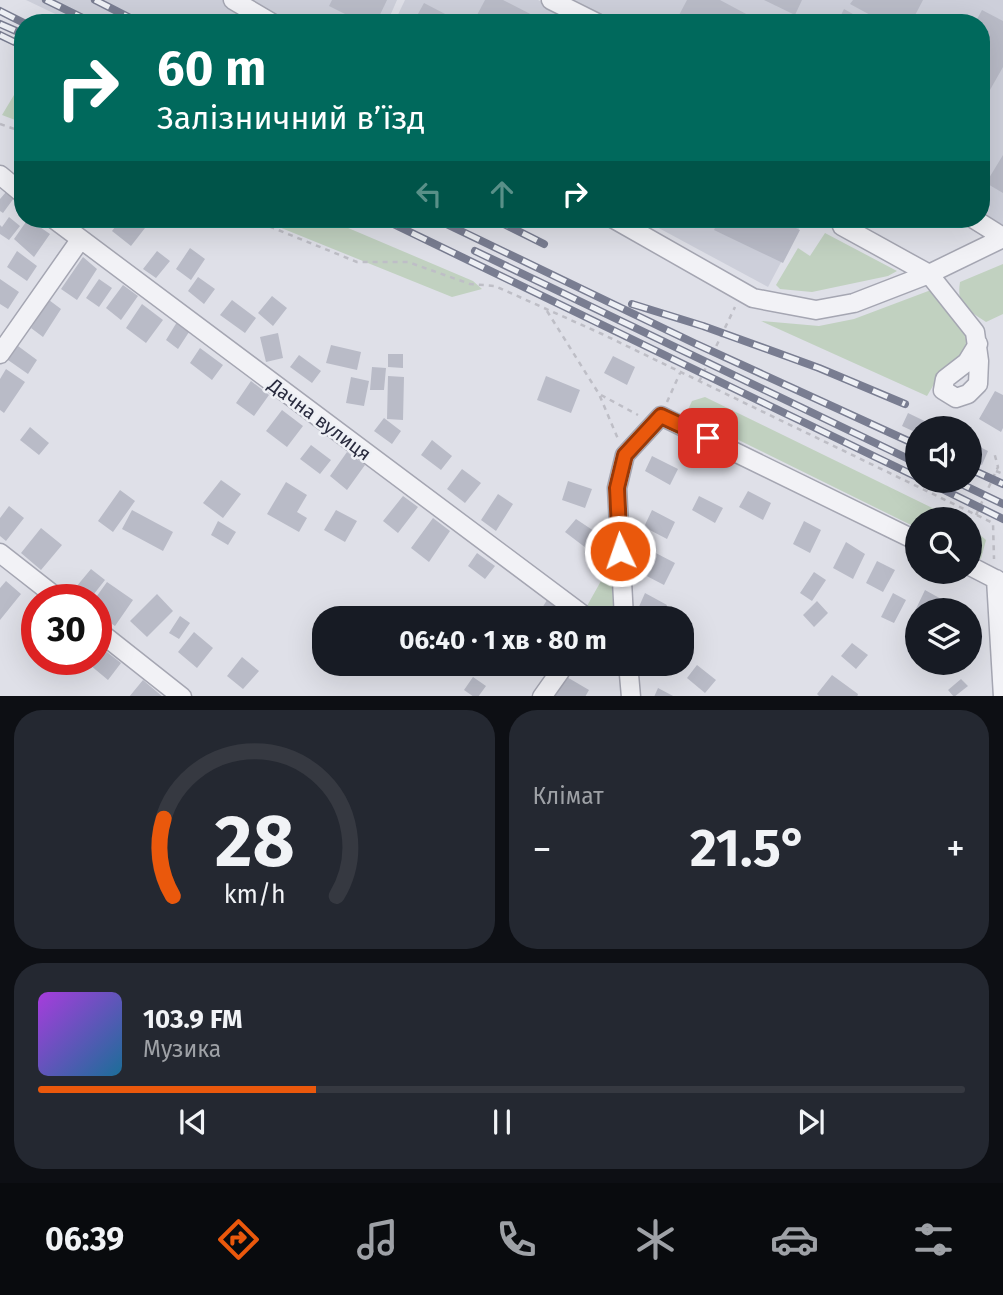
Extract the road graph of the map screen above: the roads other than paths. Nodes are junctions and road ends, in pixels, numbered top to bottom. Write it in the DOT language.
graph roads {
  1 [pos="233,0"];
  2 [pos="551,0"];
  3 [pos="257,14"];
  4 [pos="579,14"];
  5 [pos="0,175"];
  6 [pos="14,187"];
  7 [pos="65,228"];
  8 [pos="630,228"];
  9 [pos="846,228"];
  10 [pos="1003,237"];
  11 [pos="80,240"];
  12 [pos="929,274"];
  13 [pos="978,344"];
  14 [pos="0,354"];
  15 [pos="905,535"];
  16 [pos="0,554"];
  17 [pos="982,572"];
  18 [pos="999,581"];
  19 [pos="39,584"];
  20 [pos="571,606"];
  21 [pos="623,606"];
  22 [pos="112,641"];
  23 [pos="557,676"];
  24 [pos="629,676"];
  25 [pos="183,696"];
  26 [pos="542,696"];
  27 [pos="631,696"];
  28 [pos="1003,696"];
  1 -- 3 [label="street"];
  2 -- 4 [label="street"];
  5 -- 6 [label="street"];
  7 -- 11 [label="street, Дачна вулиця"];
  8 -- 12 [label="street"];
  9 -- 12 [label="street"];
  10 -- 12 [label="street"];
  11 -- 14 [label="street"];
  11 -- 20 [label="street, Дачна вулиця"];
  12 -- 13 [label="street"];
  15 -- 21 [label="street"];
  16 -- 19 [label="street"];
  17 -- 18 [label="street"];
  18 -- 28 [label="street"];
  22 -- 25 [label="street"];
  23 -- 26 [label="street"];
  24 -- 27 [label="street"];
}
